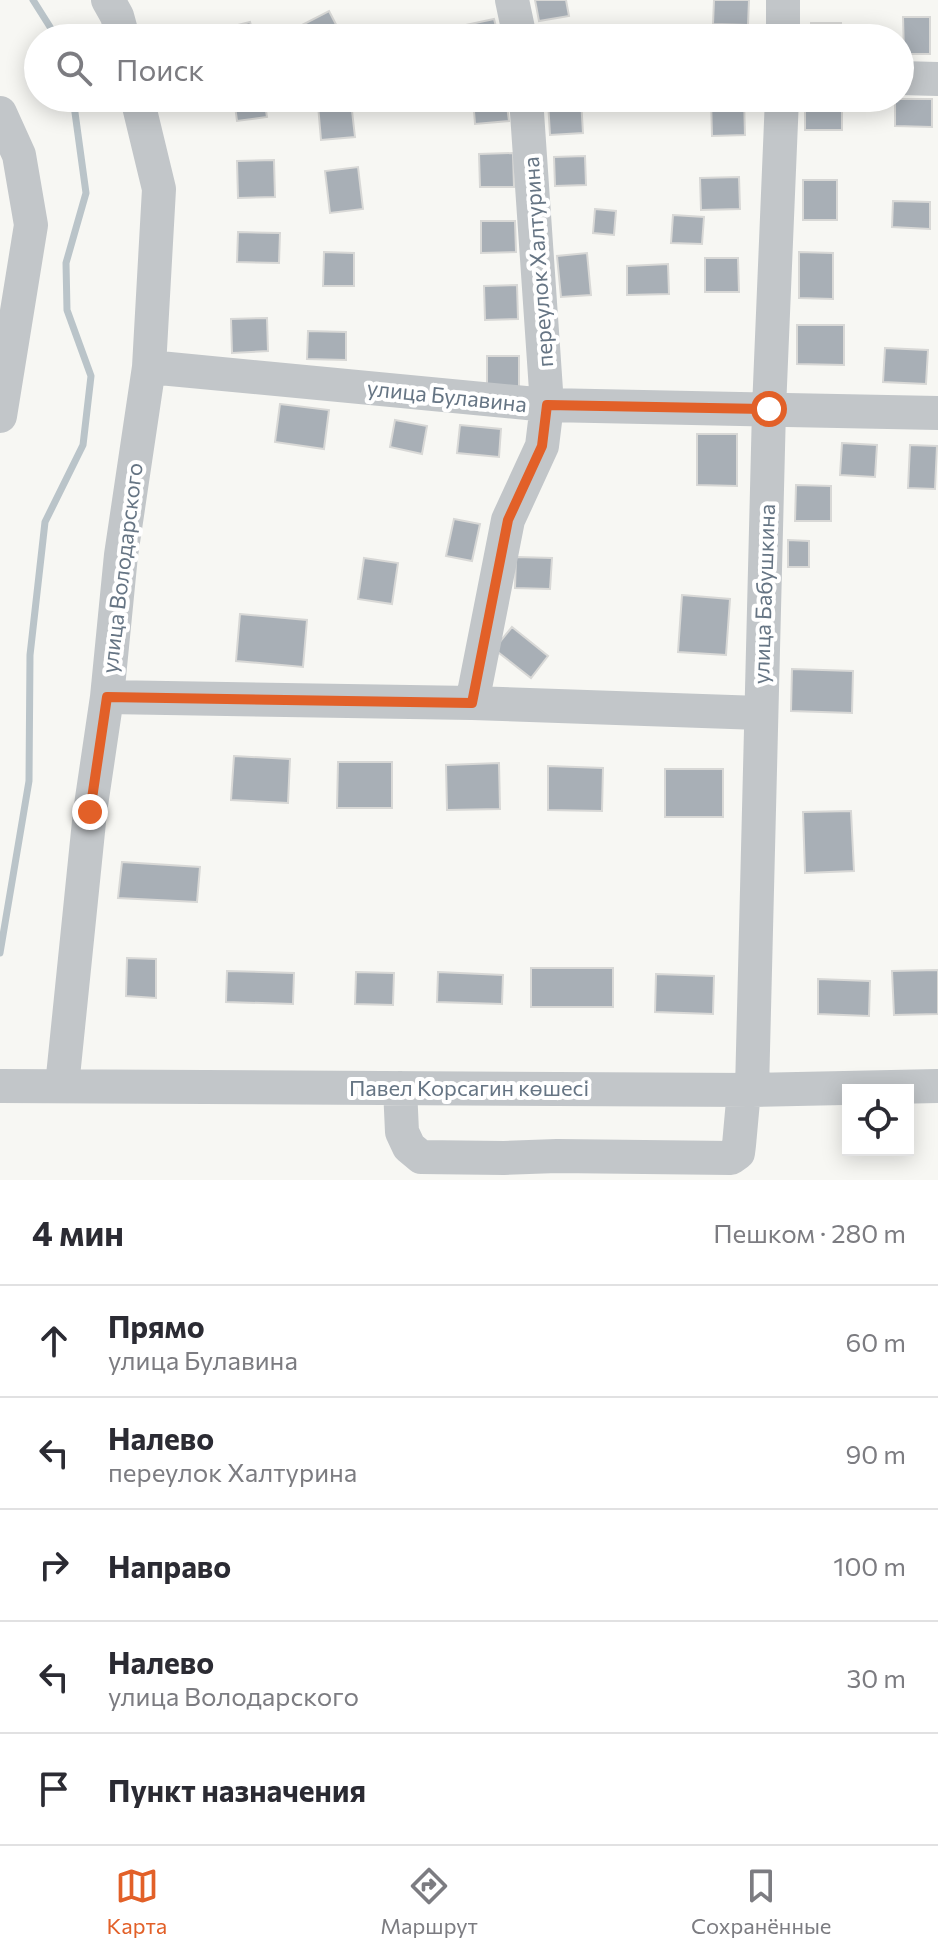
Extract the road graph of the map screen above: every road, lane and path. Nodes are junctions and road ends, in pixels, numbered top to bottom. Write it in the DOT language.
graph roads {
  1 [pos="108,0"];
  2 [pos="512,0"];
  3 [pos="783,0"];
  4 [pos="119,24"];
  5 [pos="517,24"];
  6 [pos="783,24"];
  7 [pos="914,78"];
  8 [pos="938,79"];
  9 [pos="140,112"];
  10 [pos="527,112"];
  11 [pos="781,112"];
  12 [pos="0,113"];
  13 [pos="149,367"];
  14 [pos="547,405"];
  15 [pos="769,409"];
  16 [pos="0,413"];
  17 [pos="938,413"];
  18 [pos="107,697"];
  19 [pos="472,703"];
  20 [pos="760,713"];
  21 [pos="0,1086"];
  22 [pos="62,1086"];
  23 [pos="938,1086"];
  24 [pos="400,1088"];
  25 [pos="748,1090"];
  1 -- 4 [label="street"];
  2 -- 5 [label="street"];
  3 -- 6 [label="street"];
  7 -- 8 [label="street"];
  9 -- 13 [label="street, улица Володарского"];
  10 -- 14 [label="street, переулок Халтурина"];
  11 -- 15 [label="street, улица Бабушкина"];
  12 -- 16 [label="street"];
  13 -- 14 [label="street, улица Булавина"];
  13 -- 18 [label="street, улица Володарского"];
  14 -- 15 [label="street, улица Булавина"];
  14 -- 19 [label="street, переулок Халтурина"];
  15 -- 17 [label="street, улица Булавина"];
  15 -- 20 [label="street, улица Бабушкина"];
  18 -- 19 [label="street"];
  18 -- 22 [label="street, улица Володарского"];
  19 -- 20 [label="street"];
  20 -- 25 [label="street, улица Бабушкина"];
  21 -- 22 [label="street, Павел Корсагин көшесі"];
  22 -- 24 [label="street, Павел Корсагин көшесі"];
  23 -- 25 [label="street, Павел Корсагин көшесі"];
  24 -- 25 [label="street, Павел Корсагин көшесі"];
  24 -- 25 [label="street, улица Бабушкина"];
}
